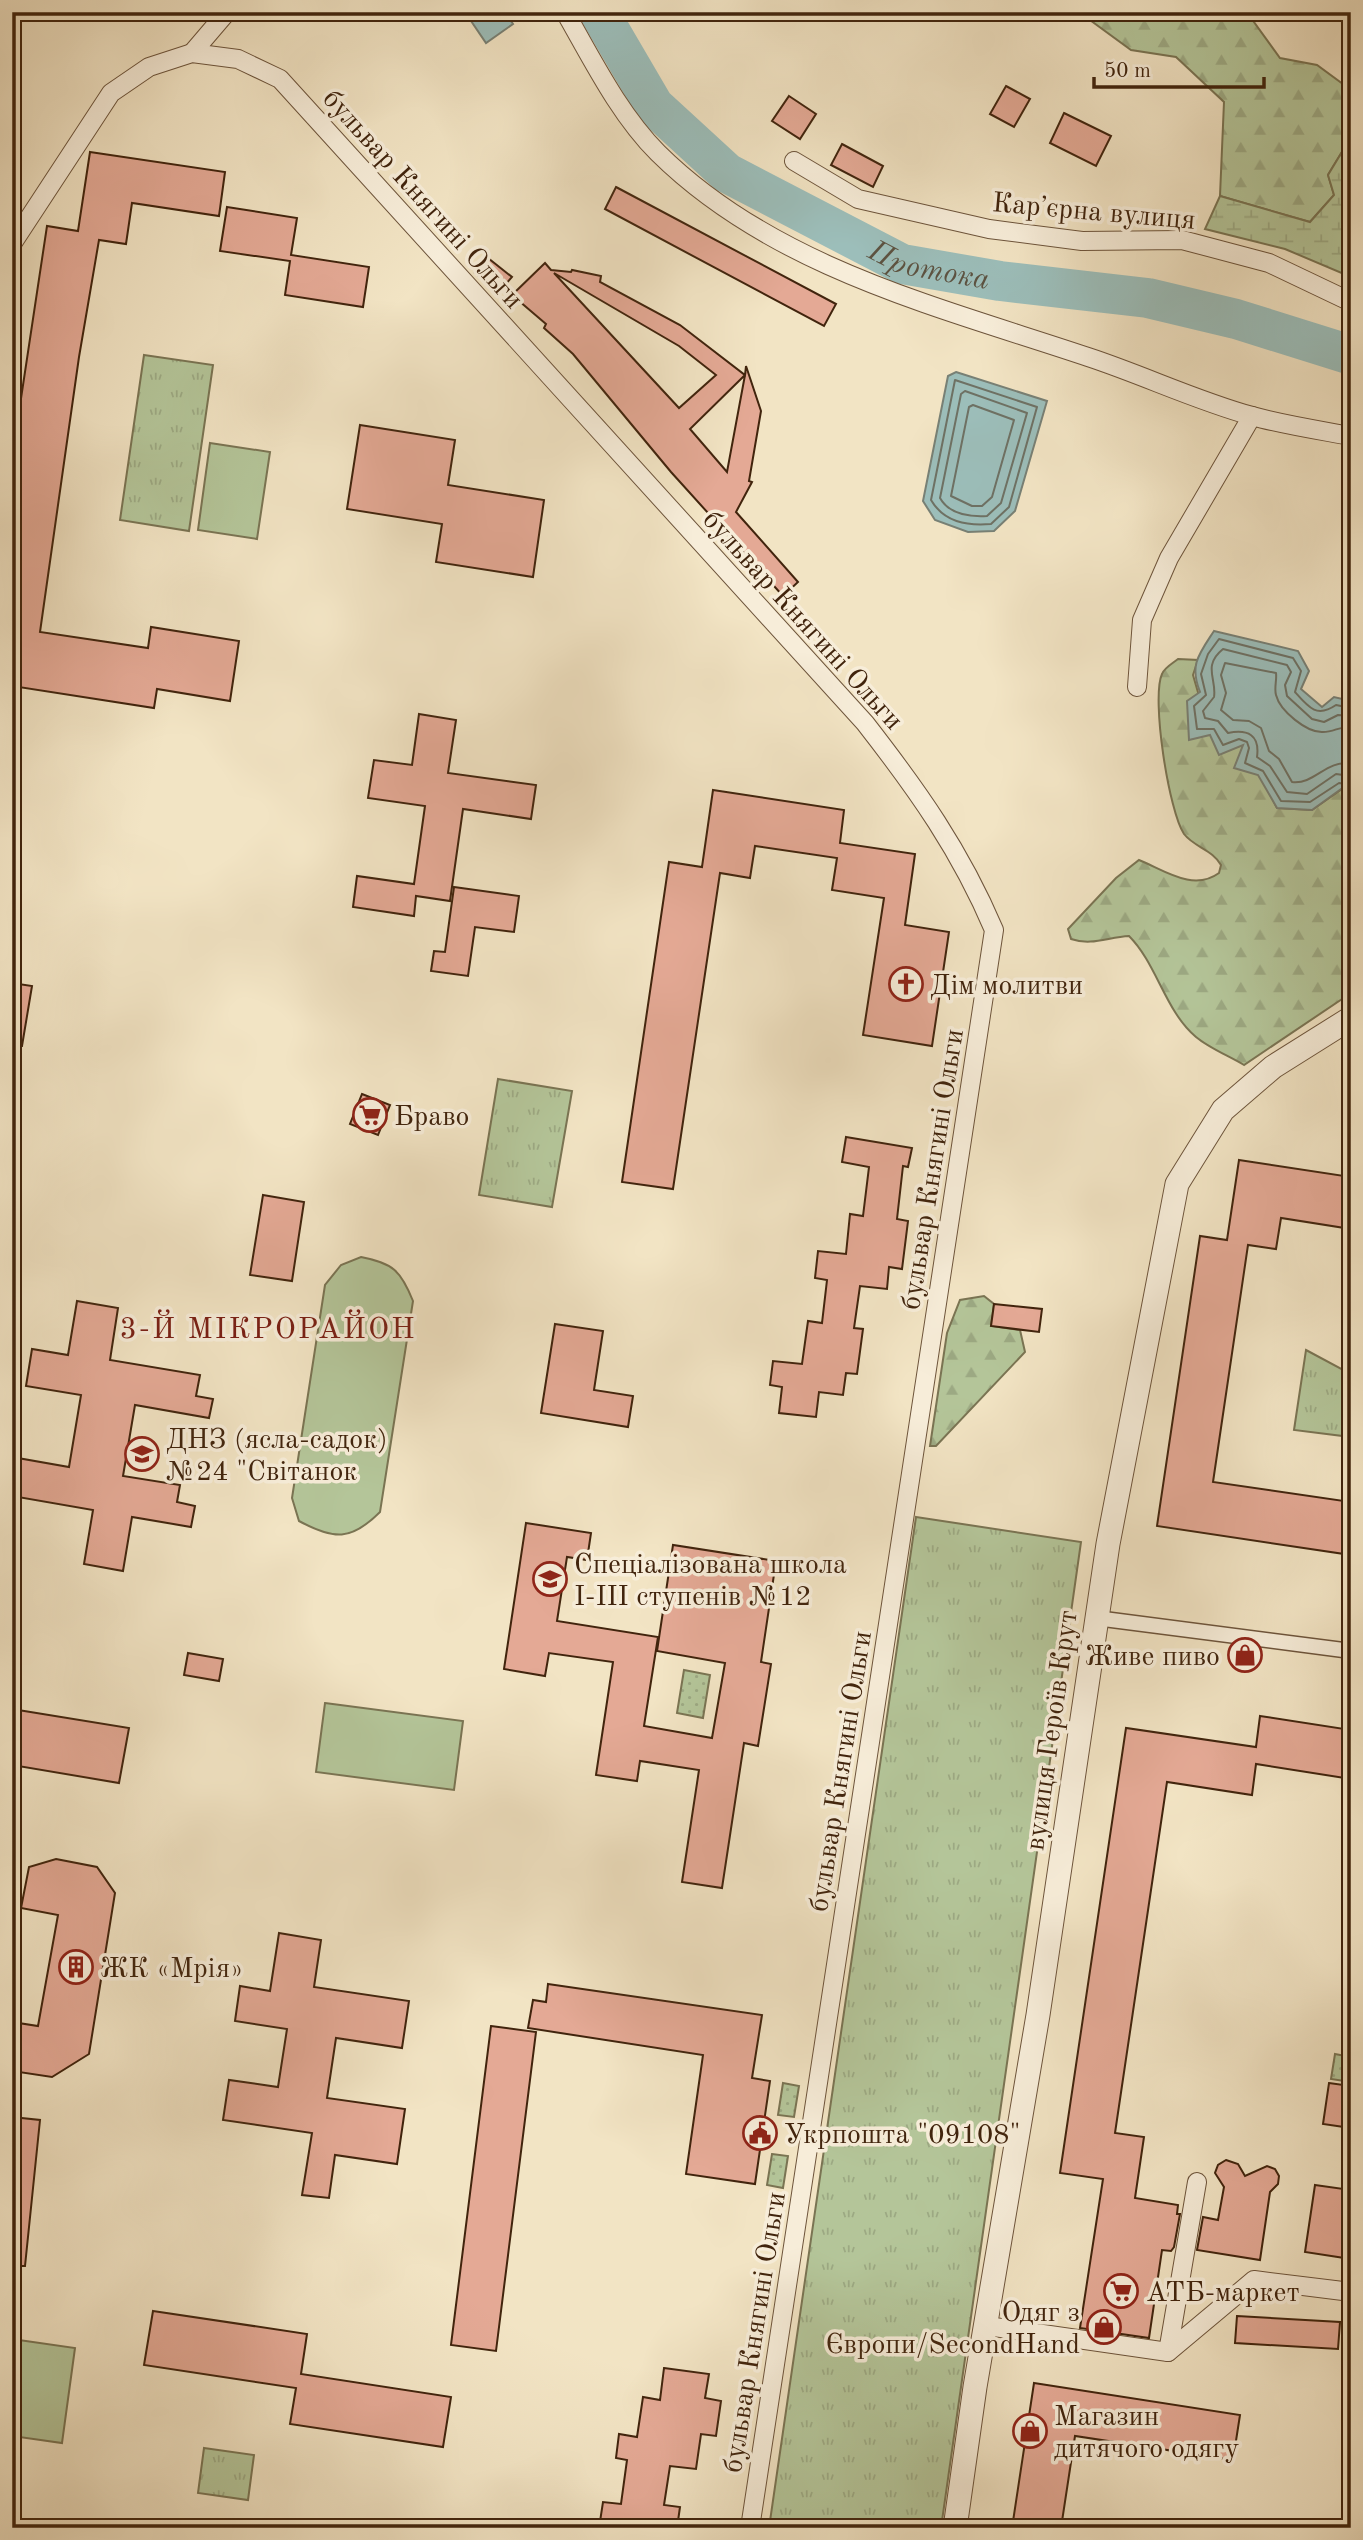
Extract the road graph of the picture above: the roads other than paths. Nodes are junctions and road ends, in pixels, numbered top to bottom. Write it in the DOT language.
graph roads {
  1 [pos="227,12"];
  2 [pos="565,12"];
  3 [pos="192,53"];
  4 [pos="794,161"];
  5 [pos="12,244"];
  6 [pos="1351,302"];
  7 [pos="1252,416"];
  8 [pos="1351,436"];
  9 [pos="1137,687"];
  10 [pos="1351,1018"];
  11 [pos="1096,1618"];
  12 [pos="1351,1651"];
  13 [pos="1196,2182"];
  14 [pos="1351,2292"];
  15 [pos="987,2326"];
  16 [pos="1168,2352"];
  17 [pos="750,2528"];
  18 [pos="955,2528"];
  1 -- 3 [label="street"];
  2 -- 7 [label="street"];
  3 -- 5 [label="street"];
  3 -- 17 [label="street, бульвар Княгині Ольги"];
  4 -- 6 [label="street, Карʼєрна вулиця"];
  7 -- 8 [label="street"];
  7 -- 9 [label="street"];
  10 -- 11 [label="street, вулиця Героїв Крут"];
  11 -- 12 [label="street"];
  11 -- 15 [label="street, вулиця Героїв Крут"];
  13 -- 16 [label="street"];
  14 -- 16 [label="street"];
  15 -- 16 [label="street"];
  15 -- 18 [label="street, вулиця Героїв Крут"];
}
